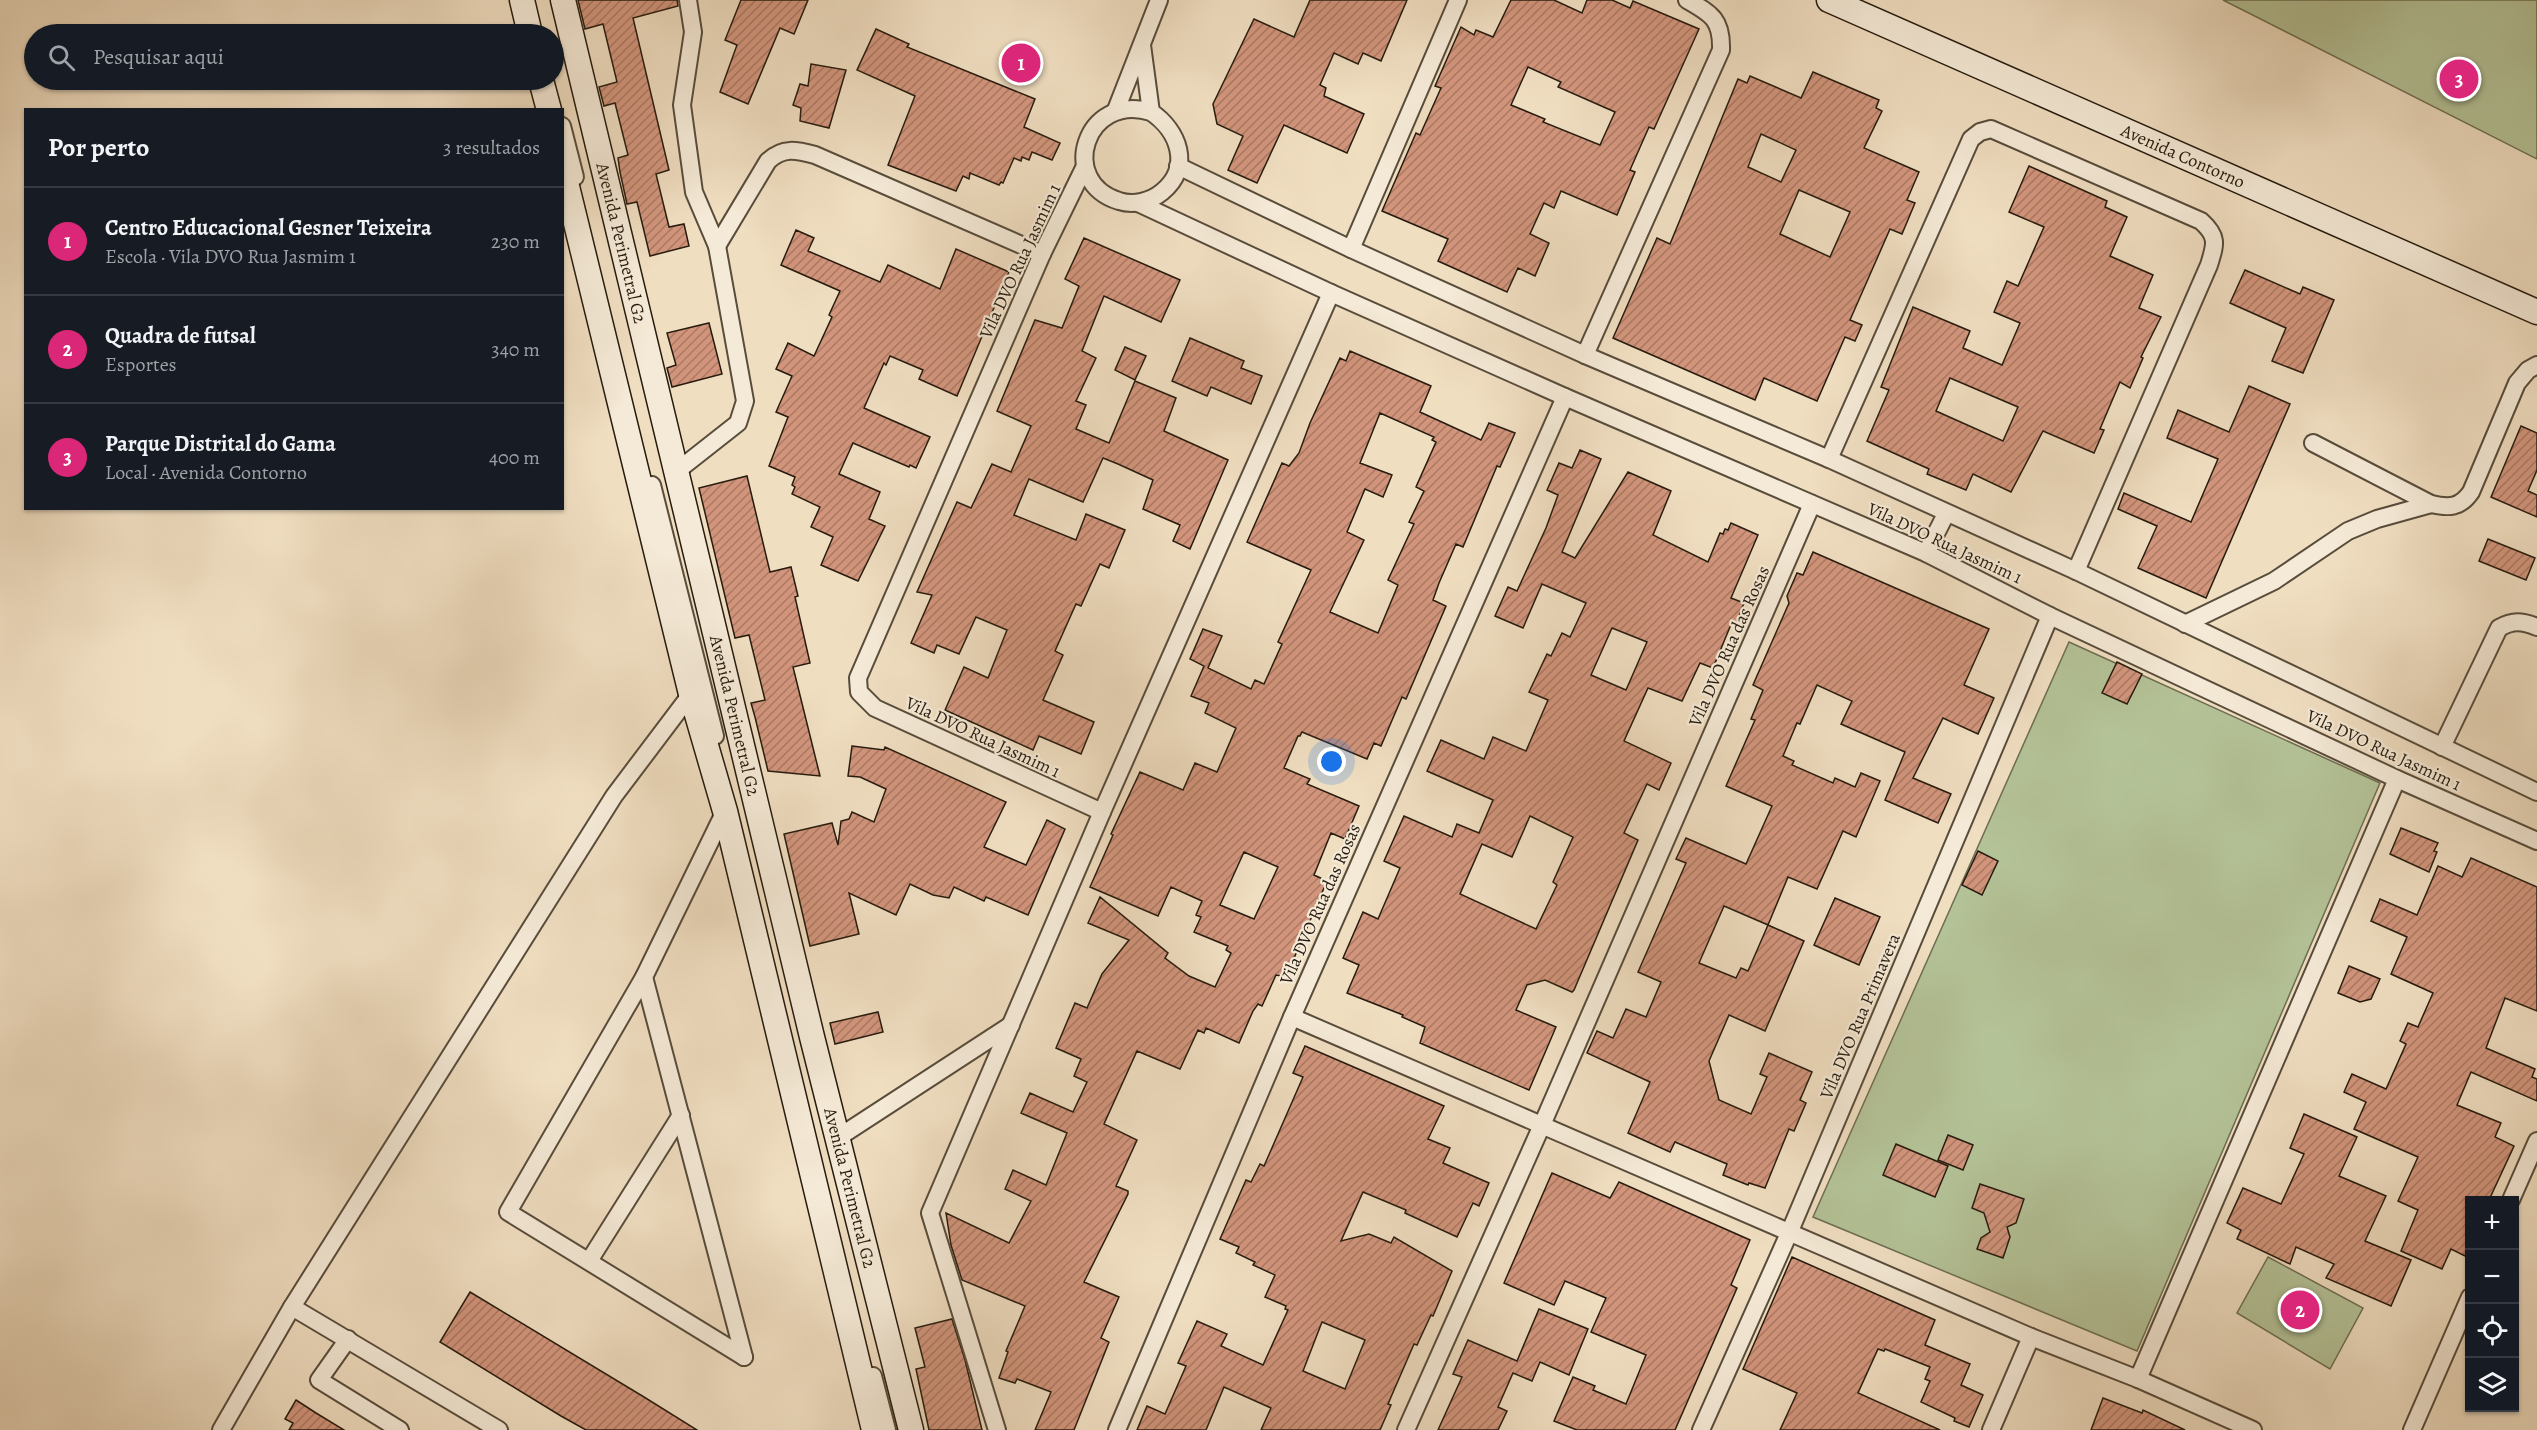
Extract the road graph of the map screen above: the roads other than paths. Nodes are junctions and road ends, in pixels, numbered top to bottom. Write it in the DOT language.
graph roads {
  1 [pos="522,0"];
  2 [pos="531,0"];
  3 [pos="563,0"];
  4 [pos="688,0"];
  5 [pos="1159,0"];
  6 [pos="1458,0"];
  7 [pos="1687,0"];
  8 [pos="1829,0"];
  9 [pos="528,24"];
  10 [pos="537,24"];
  11 [pos="1142,45"];
  12 [pos="544,90"];
  13 [pos="553,90"];
  14 [pos="548,108"];
  15 [pos="558,108"];
  16 [pos="1116,110"];
  17 [pos="1150,112"];
  18 [pos="564,134"];
  19 [pos="1085,166"];
  20 [pos="1178,166"];
  21 [pos="564,174"];
  22 [pos="1138,203"];
  23 [pos="717,246"];
  24 [pos="1351,249"];
  25 [pos="1042,254"];
  26 [pos="1331,293"];
  27 [pos="2537,312"];
  28 [pos="1585,355"];
  29 [pos="2537,365"];
  30 [pos="1565,397"];
  31 [pos="2313,443"];
  32 [pos="1829,459"];
  33 [pos="677,471"];
  34 [pos="1812,504"];
  35 [pos="2431,504"];
  36 [pos="1947,514"];
  37 [pos="1926,553"];
  38 [pos="2076,571"];
  39 [pos="2050,616"];
  40 [pos="2185,624"];
  41 [pos="2537,627"];
  42 [pos="691,694"];
  43 [pos="2442,747"];
  44 [pos="2397,779"];
  45 [pos="2537,792"];
  46 [pos="725,811"];
  47 [pos="1102,812"];
  48 [pos="2535,836"];
  49 [pos="644,977"];
  50 [pos="1292,1017"];
  51 [pos="1011,1025"];
  52 [pos="795,1041"];
  53 [pos="681,1115"];
  54 [pos="1542,1125"];
  55 [pos="839,1137"];
  56 [pos="2537,1141"];
  57 [pos="2513,1196"];
  58 [pos="1790,1231"];
  59 [pos="589,1261"];
  60 [pos="2466,1304"];
  61 [pos="292,1307"];
  62 [pos="2031,1337"];
  63 [pos="348,1339"];
  64 [pos="2138,1379"];
  65 [pos="221,1430"];
  66 [pos="400,1430"];
  67 [pos="499,1430"];
  68 [pos="874,1430"];
  69 [pos="886,1430"];
  70 [pos="911,1430"];
  71 [pos="997,1430"];
  72 [pos="1117,1430"];
  73 [pos="1406,1430"];
  74 [pos="1701,1430"];
  75 [pos="1991,1430"];
  76 [pos="2253,1430"];
  77 [pos="2412,1430"];
  1 -- 9 [label="street"];
  2 -- 10 [label="street"];
  3 -- 33 [label="street, Avenida Perimetral G2"];
  4 -- 23 [label="street"];
  5 -- 11 [label="street"];
  6 -- 24 [label="street"];
  7 -- 28 [label="street"];
  8 -- 27 [label="street, Avenida Contorno"];
  11 -- 16 [label="street"];
  11 -- 17 [label="street"];
  12 -- 14 [label="street"];
  13 -- 15 [label="street"];
  16 -- 17 [label="street"];
  16 -- 19 [label="street"];
  17 -- 20 [label="street"];
  18 -- 52 [label="street"];
  19 -- 22 [label="street"];
  19 -- 25 [label="street, Vila DVO Rua Jasmim 1"];
  20 -- 22 [label="street"];
  20 -- 24 [label="street"];
  21 -- 42 [label="street, Avenida Perimetral G2"];
  22 -- 26 [label="street, Vila DVO Rua Jasmim 1"];
  23 -- 25 [label="street"];
  23 -- 33 [label="street"];
  24 -- 28 [label="street"];
  25 -- 47 [label="street, Vila DVO Rua Jasmim 1"];
  26 -- 30 [label="street, Vila DVO Rua Jasmim 1"];
  26 -- 47 [label="street"];
  28 -- 32 [label="street"];
  29 -- 35 [label="street"];
  30 -- 34 [label="street, Vila DVO Rua Jasmim 1"];
  30 -- 50 [label="street, Vila DVO Rua das Rosas"];
  31 -- 35 [label="street"];
  32 -- 36 [label="street"];
  32 -- 38 [label="street"];
  33 -- 52 [label="street, Avenida Perimetral G2"];
  34 -- 37 [label="street, Vila DVO Rua Jasmim 1"];
  34 -- 54 [label="street, Vila DVO Rua das Rosas"];
  35 -- 40 [label="street"];
  36 -- 37 [label="street"];
  36 -- 38 [label="street"];
  37 -- 39 [label="street, Vila DVO Rua Jasmim 1"];
  38 -- 40 [label="street"];
  39 -- 44 [label="street, Vila DVO Rua Jasmim 1"];
  39 -- 58 [label="street, Vila DVO Rua Primavera"];
  40 -- 43 [label="street"];
  41 -- 43 [label="street"];
  42 -- 46 [label="street, Avenida Perimetral G2"];
  42 -- 61 [label="street"];
  43 -- 45 [label="street"];
  44 -- 48 [label="street, Vila DVO Rua Jasmim 1"];
  44 -- 64 [label="street"];
  46 -- 49 [label="street"];
  46 -- 52 [label="street, Avenida Perimetral G2"];
  47 -- 51 [label="street"];
  49 -- 53 [label="street"];
  49 -- 59 [label="street"];
  50 -- 54 [label="street"];
  50 -- 72 [label="street, Vila DVO Rua das Rosas"];
  51 -- 55 [label="street"];
  51 -- 71 [label="street"];
  52 -- 55 [label="street, Avenida Perimetral G2"];
  52 -- 68 [label="street, Avenida Perimetral G2"];
  52 -- 69 [label="street"];
  53 -- 59 [label="street"];
  53 -- 59 [label="street"];
  54 -- 58 [label="street"];
  54 -- 73 [label="street, Vila DVO Rua das Rosas"];
  55 -- 70 [label="street, Avenida Perimetral G2"];
  56 -- 57 [label="street"];
  58 -- 62 [label="street"];
  58 -- 74 [label="street, Vila DVO Rua Primavera"];
  60 -- 77 [label="street"];
  61 -- 63 [label="street"];
  61 -- 65 [label="street"];
  62 -- 64 [label="street"];
  62 -- 75 [label="street"];
  63 -- 66 [label="street"];
  63 -- 67 [label="street"];
  64 -- 76 [label="street"];
}
